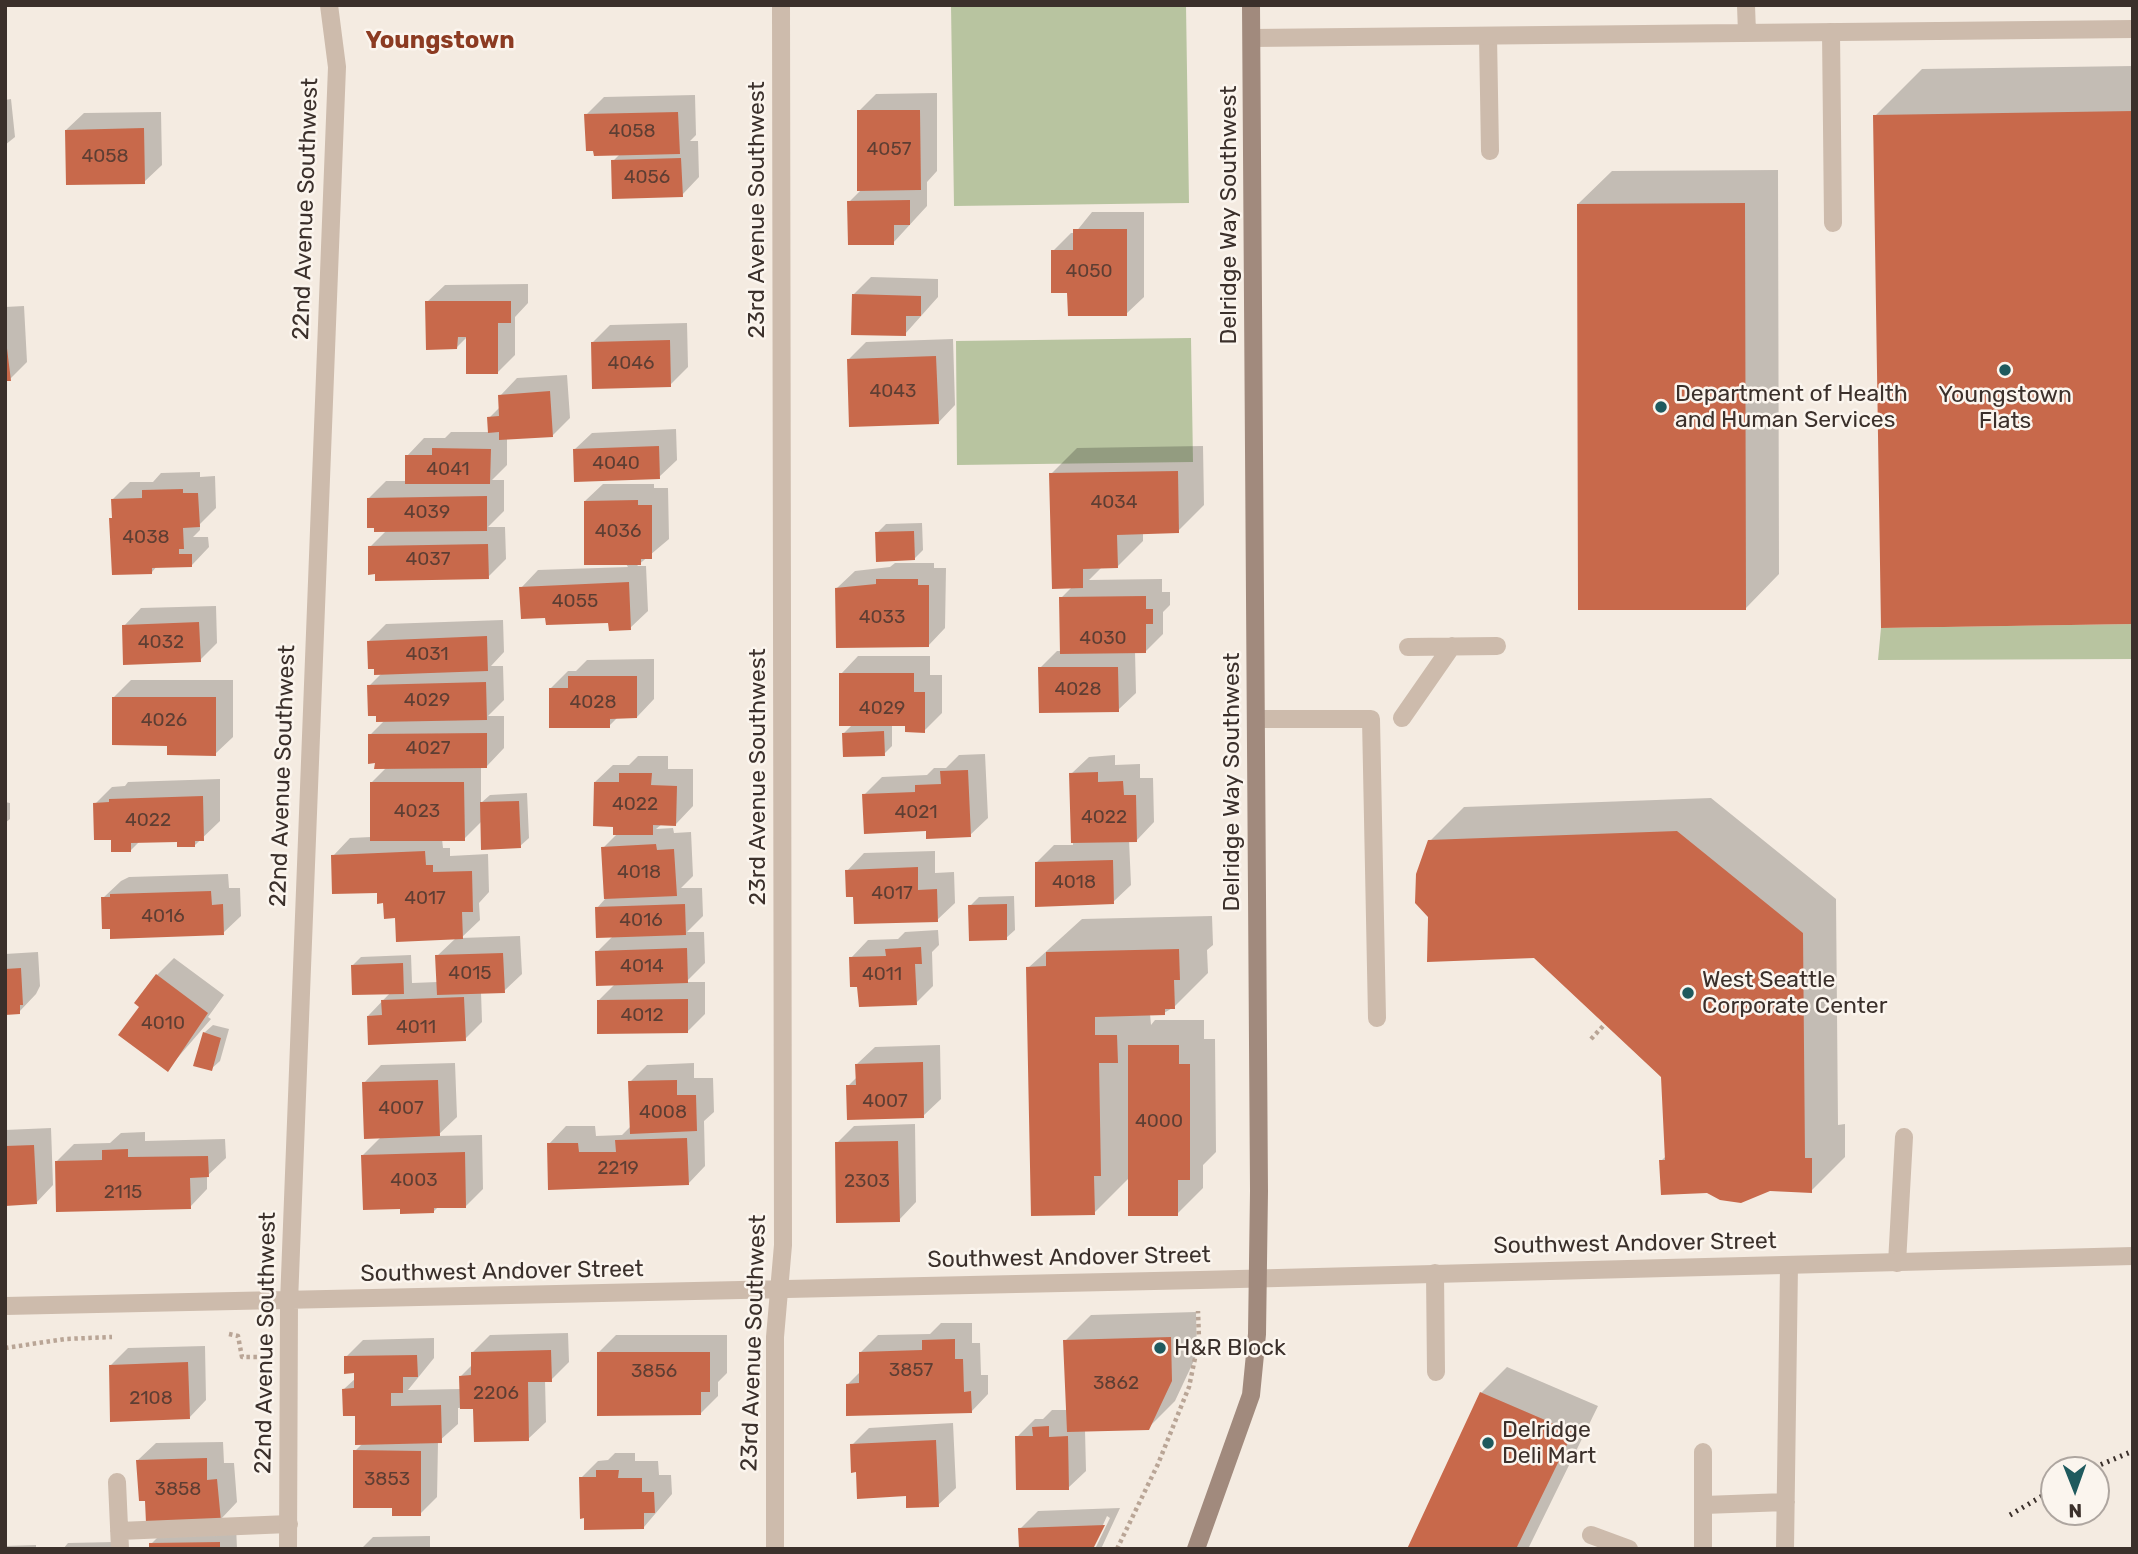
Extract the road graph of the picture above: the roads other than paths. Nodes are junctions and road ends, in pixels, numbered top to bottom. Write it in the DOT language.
graph roads {
  1 [pos="329,5"];
  2 [pos="782,5"];
  3 [pos="1251,5"];
  4 [pos="1746,5"];
  5 [pos="2133,29"];
  6 [pos="1831,32"];
  7 [pos="1746,33"];
  8 [pos="1488,36"];
  9 [pos="1252,38"];
  10 [pos="1490,151"];
  11 [pos="1833,223"];
  12 [pos="1452,646"];
  13 [pos="1497,646"];
  14 [pos="1408,647"];
  15 [pos="1402,718"];
  16 [pos="1256,719"];
  17 [pos="1377,1018"];
  18 [pos="1904,1137"];
  19 [pos="2133,1255"];
  20 [pos="1897,1263"];
  21 [pos="1790,1265"];
  22 [pos="1435,1273"];
  23 [pos="1259,1279"];
  24 [pos="779,1289"];
  25 [pos="289,1302"];
  26 [pos="5,1306"];
  27 [pos="1436,1372"];
  28 [pos="1703,1452"];
  29 [pos="117,1482"];
  30 [pos="1786,1502"];
  31 [pos="1704,1505"];
  32 [pos="289,1524"];
  33 [pos="1591,1535"];
  34 [pos="119,1540"];
  35 [pos="288,1549"];
  36 [pos="775,1549"];
  37 [pos="1196,1549"];
  38 [pos="1629,1549"];
  39 [pos="1703,1549"];
  40 [pos="1785,1549"];
  1 -- 25 [label="street, 22nd Avenue Southwest"];
  2 -- 24 [label="street, 23rd Avenue Southwest"];
  3 -- 9 [label="main road, Delridge Way Southwest"];
  4 -- 7 [label="street"];
  5 -- 6 [label="street"];
  6 -- 7 [label="street"];
  6 -- 11 [label="street"];
  7 -- 8 [label="street"];
  8 -- 9 [label="street"];
  8 -- 10 [label="street"];
  9 -- 16 [label="main road, Delridge Way Southwest"];
  12 -- 13 [label="street"];
  12 -- 14 [label="street"];
  12 -- 15 [label="street"];
  16 -- 17 [label="street"];
  16 -- 23 [label="main road, Delridge Way Southwest"];
  18 -- 20 [label="street"];
  19 -- 20 [label="street, Southwest Andover Street"];
  20 -- 21 [label="street, Southwest Andover Street"];
  21 -- 22 [label="street, Southwest Andover Street"];
  21 -- 30 [label="street"];
  22 -- 23 [label="street, Southwest Andover Street"];
  22 -- 27 [label="street"];
  23 -- 24 [label="street, Southwest Andover Street"];
  23 -- 37 [label="main road, Delridge Way Southwest"];
  24 -- 25 [label="street, Southwest Andover Street"];
  24 -- 36 [label="street, 23rd Avenue Southwest"];
  25 -- 26 [label="street, Southwest Andover Street"];
  25 -- 32 [label="street, 22nd Avenue Southwest"];
  28 -- 31 [label="street"];
  29 -- 34 [label="street"];
  30 -- 31 [label="street"];
  30 -- 40 [label="street"];
  31 -- 39 [label="street"];
  32 -- 34 [label="street"];
  32 -- 35 [label="street, 22nd Avenue Southwest"];
  33 -- 38 [label="street"];
}
